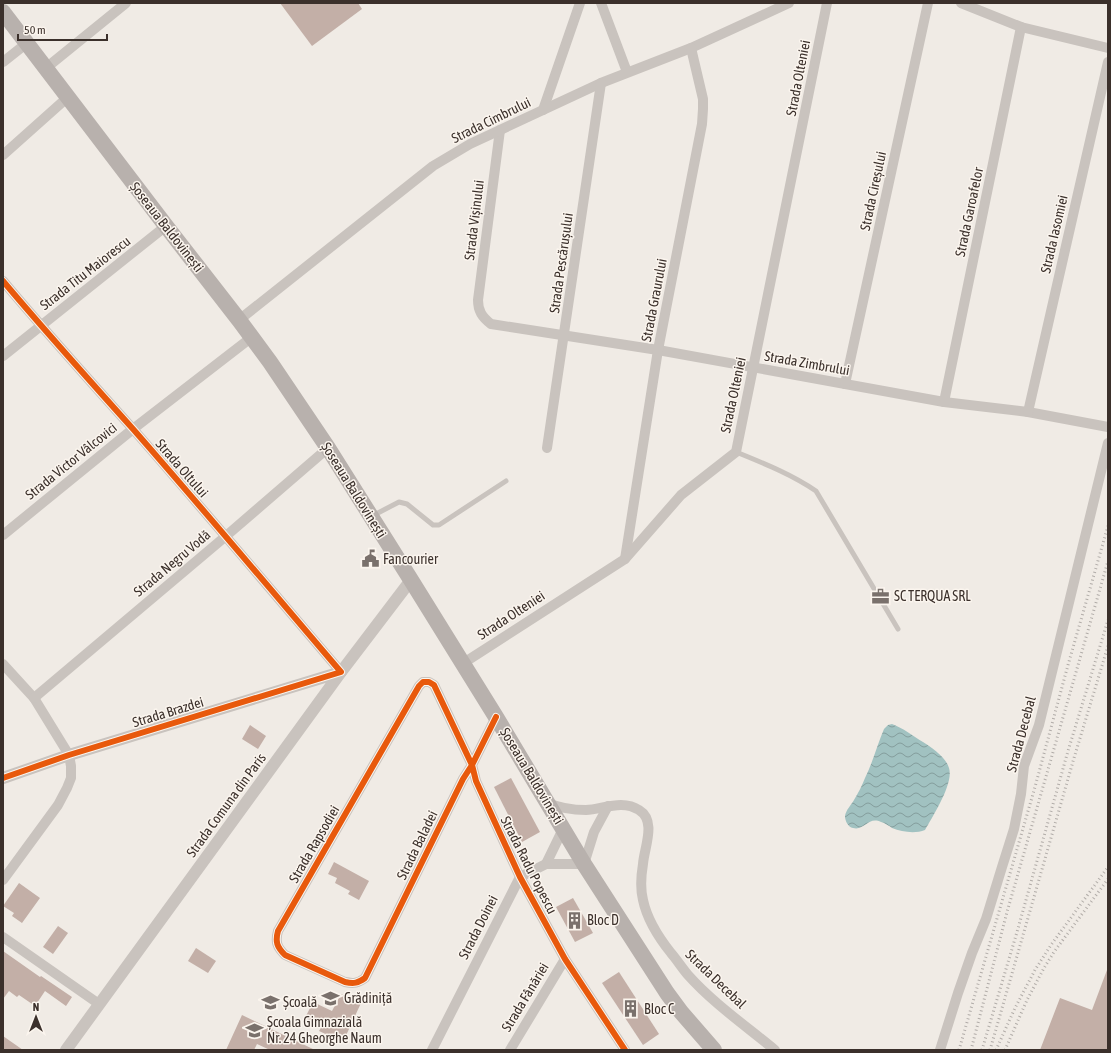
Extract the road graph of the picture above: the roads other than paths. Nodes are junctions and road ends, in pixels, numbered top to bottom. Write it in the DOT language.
graph roads {
  1 [pos="126,3"];
  2 [pos="580,3"];
  3 [pos="601,3"];
  4 [pos="789,3"];
  5 [pos="827,3"];
  6 [pos="928,3"];
  7 [pos="960,3"];
  8 [pos="3,12"];
  9 [pos="1021,27"];
  10 [pos="27,43"];
  11 [pos="691,48"];
  12 [pos="1108,48"];
  13 [pos="3,62"];
  14 [pos="1108,62"];
  15 [pos="46,68"];
  16 [pos="627,72"];
  17 [pos="601,82"];
  18 [pos="68,97"];
  19 [pos="542,110"];
  20 [pos="500,130"];
  21 [pos="3,155"];
  22 [pos="166,226"];
  23 [pos="3,281"];
  24 [pos="480,314"];
  25 [pos="239,320"];
  26 [pos="41,326"];
  27 [pos="564,336"];
  28 [pos="252,337"];
  29 [pos="658,350"];
  30 [pos="3,356"];
  31 [pos="753,368"];
  32 [pos="845,384"];
  33 [pos="944,402"];
  34 [pos="1028,412"];
  35 [pos="1108,427"];
  36 [pos="133,429"];
  37 [pos="1108,443"];
  38 [pos="328,448"];
  39 [pos="547,448"];
  40 [pos="736,452"];
  41 [pos="506,481"];
  42 [pos="371,517"];
  43 [pos="3,535"];
  44 [pos="226,536"];
  45 [pos="625,559"];
  46 [pos="411,580"];
  47 [pos="898,629"];
  48 [pos="3,664"];
  49 [pos="462,664"];
  50 [pos="341,672"];
  51 [pos="429,682"];
  52 [pos="34,698"];
  53 [pos="496,717"];
  54 [pos="69,755"];
  55 [pos="472,765"];
  56 [pos="3,778"];
  57 [pos="548,803"];
  58 [pos="608,806"];
  59 [pos="563,829"];
  60 [pos="546,864"];
  61 [pos="584,864"];
  62 [pos="520,877"];
  63 [pos="3,880"];
  64 [pos="3,937"];
  65 [pos="565,959"];
  66 [pos="359,983"];
  67 [pos="99,1004"];
  68 [pos="623,1049"];
  69 [pos="66,1050"];
  70 [pos="432,1050"];
  71 [pos="510,1050"];
  72 [pos="714,1050"];
  73 [pos="775,1050"];
  74 [pos="940,1050"];
  1 -- 15 [label="street"];
  2 -- 19 [label="street"];
  3 -- 16 [label="street"];
  4 -- 11 [label="street, Strada Cimbrului"];
  5 -- 31 [label="street, Strada Olteniei"];
  6 -- 32 [label="street, Strada Cireșului"];
  7 -- 9 [label="street"];
  8 -- 10 [label="main road, Șoseaua Baldovinești"];
  9 -- 12 [label="street"];
  9 -- 33 [label="street, Strada Garoafelor"];
  10 -- 13 [label="street"];
  10 -- 15 [label="main road, Șoseaua Baldovinești"];
  11 -- 16 [label="street, Strada Cimbrului"];
  11 -- 29 [label="street, Strada Graurului"];
  14 -- 34 [label="street, Strada Iasomiei"];
  15 -- 18 [label="main road, Șoseaua Baldovinești"];
  16 -- 17 [label="street, Strada Cimbrului"];
  17 -- 19 [label="street, Strada Cimbrului"];
  17 -- 27 [label="street, Strada Pescărușului"];
  18 -- 21 [label="street"];
  18 -- 22 [label="main road, Șoseaua Baldovinești"];
  19 -- 20 [label="street, Strada Cimbrului"];
  20 -- 24 [label="street, Strada Vișinului"];
  20 -- 25 [label="street, Strada Cimbrului"];
  22 -- 25 [label="main road, Șoseaua Baldovinești"];
  22 -- 26 [label="street, Strada Titu Maiorescu"];
  23 -- 26 [label="street, Strada Oltului"];
  24 -- 27 [label="street, Strada Zimbrului"];
  25 -- 28 [label="main road, Șoseaua Baldovinești"];
  26 -- 30 [label="street, Strada Titu Maiorescu"];
  26 -- 36 [label="street, Strada Oltului"];
  27 -- 29 [label="street, Strada Zimbrului"];
  27 -- 39 [label="street, Strada Pescărușului"];
  28 -- 36 [label="street, Strada Victor Vâlcovici"];
  28 -- 38 [label="main road, Șoseaua Baldovinești"];
  29 -- 31 [label="street, Strada Zimbrului"];
  29 -- 45 [label="street, Strada Graurului"];
  31 -- 32 [label="street, Strada Zimbrului"];
  31 -- 40 [label="street, Strada Olteniei"];
  32 -- 33 [label="street, Strada Zimbrului"];
  33 -- 34 [label="street, Strada Zimbrului"];
  34 -- 35 [label="street, Strada Zimbrului"];
  36 -- 43 [label="street, Strada Victor Vâlcovici"];
  36 -- 44 [label="street, Strada Oltului"];
  37 -- 74 [label="street, Strada Decebal"];
  38 -- 42 [label="main road, Șoseaua Baldovinești"];
  38 -- 44 [label="street, Strada Negru Vodă"];
  40 -- 45 [label="street, Strada Olteniei"];
  40 -- 47 [label="lane"];
  41 -- 42 [label="lane"];
  42 -- 46 [label="main road, Șoseaua Baldovinești"];
  44 -- 50 [label="street, Strada Oltului"];
  44 -- 52 [label="street, Strada Negru Vodă"];
  45 -- 49 [label="street, Strada Olteniei"];
  46 -- 49 [label="main road, Șoseaua Baldovinești"];
  46 -- 50 [label="street, Strada Comuna din Paris"];
  48 -- 52 [label="street"];
  49 -- 53 [label="main road, Șoseaua Baldovinești"];
  50 -- 54 [label="street, Strada Brazdei"];
  50 -- 67 [label="street, Strada Comuna din Paris"];
  51 -- 55 [label="street, Strada Radu Popescu"];
  51 -- 66 [label="street, Strada Rapsodiei"];
  52 -- 54 [label="street"];
  53 -- 55 [label="street, Strada Baladei"];
  53 -- 57 [label="main road, Șoseaua Baldovinești"];
  54 -- 56 [label="street, Strada Brazdei"];
  54 -- 63 [label="street"];
  55 -- 62 [label="street, Strada Radu Popescu"];
  55 -- 66 [label="street, Strada Baladei"];
  57 -- 58 [label="street, Strada Decebal"];
  57 -- 59 [label="main road, Șoseaua Baldovinești"];
  58 -- 61 [label="street"];
  58 -- 73 [label="street, Strada Decebal"];
  59 -- 60 [label="street"];
  59 -- 61 [label="main road, Șoseaua Baldovinești"];
  60 -- 61 [label="street"];
  60 -- 62 [label="street"];
  61 -- 72 [label="main road, Șoseaua Baldovinești"];
  62 -- 65 [label="street, Strada Radu Popescu"];
  62 -- 70 [label="street, Strada Doinei"];
  64 -- 67 [label="street"];
  65 -- 68 [label="street, Strada Radu Popescu"];
  65 -- 71 [label="street, Strada Fânăriei"];
  67 -- 69 [label="street, Strada Comuna din Paris"];
}
